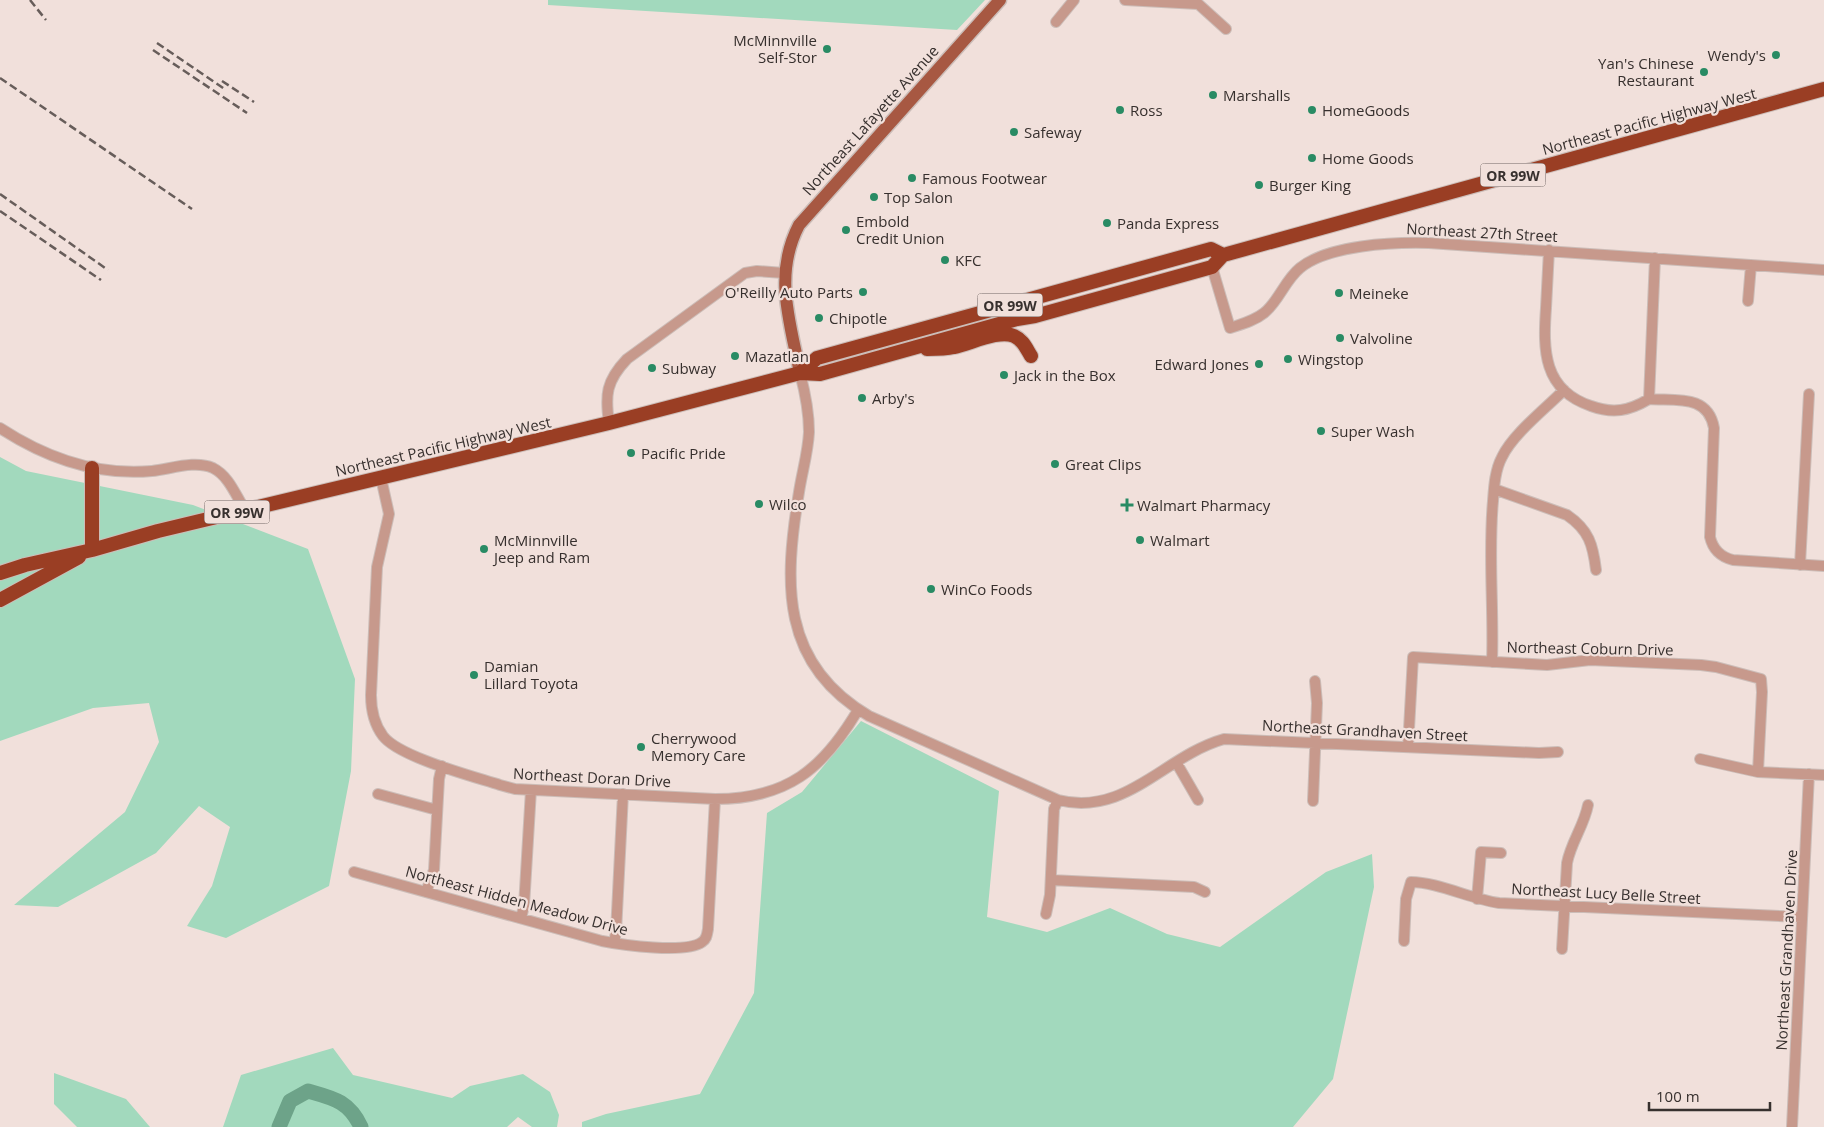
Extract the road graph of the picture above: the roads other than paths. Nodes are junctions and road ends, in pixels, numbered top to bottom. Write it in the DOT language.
graph roads {
  1 [pos="1000,0"];
  2 [pos="1074,0"];
  3 [pos="1125,0"];
  4 [pos="1196,2"];
  5 [pos="1056,22"];
  6 [pos="1226,29"];
  7 [pos="1824,89"];
  8 [pos="1549,250"];
  9 [pos="1223,255"];
  10 [pos="1655,258"];
  11 [pos="1751,265"];
  12 [pos="1212,267"];
  13 [pos="1824,270"];
  14 [pos="784,273"];
  15 [pos="1094,282"];
  16 [pos="1024,301"];
  17 [pos="1748,301"];
  18 [pos="1035,316"];
  19 [pos="928,343"];
  20 [pos="908,349"];
  21 [pos="1031,356"];
  22 [pos="800,372"];
  23 [pos="1564,390"];
  24 [pos="1809,394"];
  25 [pos="1649,399"];
  26 [pos="609,424"];
  27 [pos="0,428"];
  28 [pos="92,468"];
  29 [pos="381,478"];
  30 [pos="1494,489"];
  31 [pos="245,510"];
  32 [pos="92,550"];
  33 [pos="1800,565"];
  34 [pos="1824,566"];
  35 [pos="1596,570"];
  36 [pos="0,574"];
  37 [pos="0,600"];
  38 [pos="1492,662"];
  39 [pos="1315,681"];
  40 [pos="858,710"];
  41 [pos="1316,742"];
  42 [pos="1408,747"];
  43 [pos="1558,752"];
  44 [pos="1700,759"];
  45 [pos="1176,762"];
  46 [pos="442,766"];
  47 [pos="1758,772"];
  48 [pos="1809,774"];
  49 [pos="1824,775"];
  50 [pos="531,790"];
  51 [pos="378,794"];
  52 [pos="623,794"];
  53 [pos="715,799"];
  54 [pos="1058,800"];
  55 [pos="1198,800"];
  56 [pos="1313,801"];
  57 [pos="1588,805"];
  58 [pos="437,810"];
  59 [pos="1502,853"];
  60 [pos="354,872"];
  61 [pos="1051,880"];
  62 [pos="426,892"];
  63 [pos="1205,892"];
  64 [pos="1477,899"];
  65 [pos="1564,906"];
  66 [pos="1046,914"];
  67 [pos="1802,917"];
  68 [pos="521,918"];
  69 [pos="1404,941"];
  70 [pos="614,943"];
  71 [pos="1562,949"];
  72 [pos="1792,1127"];
  1 -- 14 [label="main road, Northeast Lafayette Avenue"];
  2 -- 5 [label="street"];
  3 -- 4 [label="street"];
  4 -- 6 [label="street"];
  7 -- 9 [label="highway, Northeast Pacific Highway West / OR 99W"];
  8 -- 10 [label="street, Northeast 27th Street"];
  8 -- 12 [label="street, Northeast 27th Street"];
  8 -- 23 [label="street"];
  9 -- 12 [label="highway"];
  9 -- 15 [label="highway, Northeast Pacific Highway West / OR 99W"];
  10 -- 11 [label="street, Northeast 27th Street"];
  10 -- 25 [label="street"];
  11 -- 13 [label="street, Northeast 27th Street"];
  11 -- 17 [label="street"];
  12 -- 18 [label="highway, Northeast Pacific Highway West / OR 99W"];
  14 -- 22 [label="main road, Northeast Lafayette Avenue"];
  14 -- 26 [label="street"];
  15 -- 16 [label="highway, Northeast Pacific Highway West / OR 99W"];
  15 -- 18 [label="highway"];
  16 -- 19 [label="highway"];
  16 -- 22 [label="highway, Northeast Pacific Highway West / OR 99W"];
  18 -- 19 [label="highway, Northeast Pacific Highway West / OR 99W"];
  19 -- 20 [label="highway, Northeast Pacific Highway West / OR 99W"];
  20 -- 21 [label="highway"];
  20 -- 22 [label="highway, Northeast Pacific Highway West / OR 99W"];
  22 -- 26 [label="highway, Northeast Pacific Highway West / OR 99W"];
  22 -- 40 [label="street"];
  23 -- 25 [label="street"];
  23 -- 30 [label="street"];
  24 -- 33 [label="street"];
  25 -- 33 [label="street"];
  26 -- 29 [label="highway, Northeast Pacific Highway West / OR 99W"];
  27 -- 28 [label="street"];
  28 -- 31 [label="street"];
  28 -- 32 [label="highway"];
  29 -- 31 [label="highway, Northeast Pacific Highway West / OR 99W"];
  29 -- 46 [label="street, Northeast Doran Drive"];
  30 -- 35 [label="street"];
  30 -- 38 [label="street"];
  31 -- 32 [label="highway, Northeast Pacific Highway West / OR 99W"];
  32 -- 36 [label="highway, OR 99W"];
  32 -- 37 [label="highway, OR 99W"];
  33 -- 34 [label="street"];
  38 -- 42 [label="street, Northeast Coburn Drive"];
  38 -- 47 [label="street, Northeast Coburn Drive"];
  39 -- 41 [label="street"];
  40 -- 53 [label="street, Northeast Doran Drive"];
  40 -- 54 [label="street, Northeast Grandhaven Street"];
  41 -- 42 [label="street, Northeast Grandhaven Street"];
  41 -- 45 [label="street, Northeast Grandhaven Street"];
  41 -- 56 [label="street"];
  42 -- 43 [label="street, Northeast Grandhaven Street"];
  44 -- 47 [label="street"];
  45 -- 54 [label="street, Northeast Grandhaven Street"];
  45 -- 55 [label="street"];
  46 -- 50 [label="street, Northeast Doran Drive"];
  46 -- 58 [label="street"];
  47 -- 48 [label="street"];
  48 -- 49 [label="street"];
  48 -- 67 [label="street, Northeast Grandhaven Drive"];
  50 -- 52 [label="street, Northeast Doran Drive"];
  50 -- 68 [label="street"];
  51 -- 58 [label="street"];
  52 -- 53 [label="street, Northeast Doran Drive"];
  52 -- 70 [label="street"];
  53 -- 70 [label="street, Northeast Hidden Meadow Drive"];
  54 -- 61 [label="street"];
  57 -- 65 [label="street"];
  58 -- 62 [label="street"];
  59 -- 64 [label="street"];
  60 -- 62 [label="street, Northeast Hidden Meadow Drive"];
  61 -- 63 [label="street"];
  61 -- 66 [label="street"];
  62 -- 68 [label="street, Northeast Hidden Meadow Drive"];
  64 -- 65 [label="street, Northeast Lucy Belle Street"];
  64 -- 69 [label="street, Northeast Lucy Belle Street"];
  65 -- 67 [label="street, Northeast Lucy Belle Street"];
  65 -- 71 [label="street"];
  67 -- 72 [label="street, Northeast Grandhaven Drive"];
  68 -- 70 [label="street, Northeast Hidden Meadow Drive"];
}
